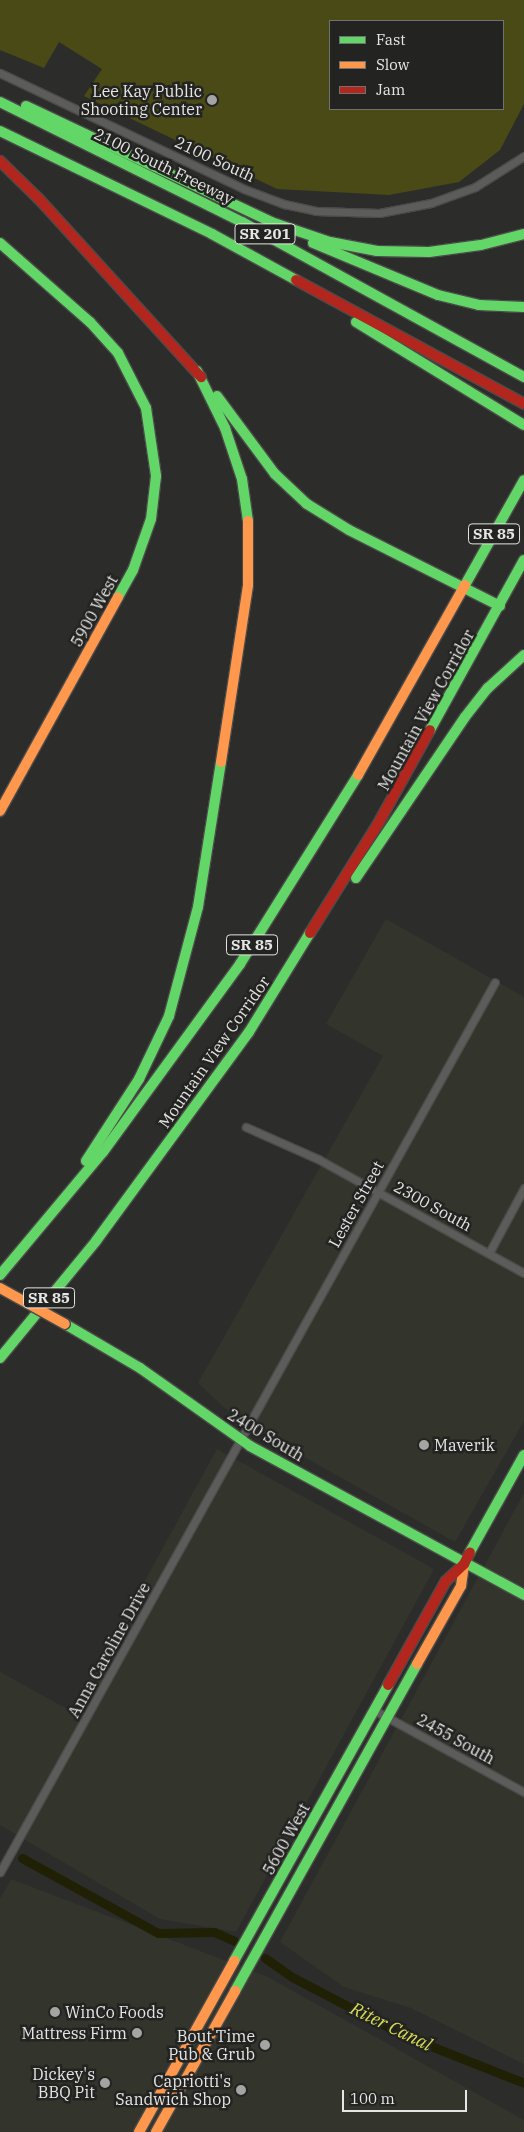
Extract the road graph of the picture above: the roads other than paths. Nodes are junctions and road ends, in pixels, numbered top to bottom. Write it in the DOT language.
graph roads {
  1 [pos="0,73"];
  2 [pos="0,100"];
  3 [pos="0,131"];
  4 [pos="524,156"];
  5 [pos="0,161"];
  6 [pos="252,213"];
  7 [pos="524,234"];
  8 [pos="0,244"];
  9 [pos="280,270"];
  10 [pos="524,307"];
  11 [pos="197,371"];
  12 [pos="524,377"];
  13 [pos="524,404"];
  14 [pos="524,425"];
  15 [pos="524,480"];
  16 [pos="524,560"];
  17 [pos="464,589"];
  18 [pos="500,606"];
  19 [pos="524,654"];
  20 [pos="0,811"];
  21 [pos="495,982"];
  22 [pos="249,1032"];
  23 [pos="246,1127"];
  24 [pos="524,1188"];
  25 [pos="378,1192"];
  26 [pos="38,1230"];
  27 [pos="489,1253"];
  28 [pos="524,1273"];
  29 [pos="0,1275"];
  30 [pos="0,1288"];
  31 [pos="0,1358"];
  32 [pos="240,1440"];
  33 [pos="524,1455"];
  34 [pos="464,1564"];
  35 [pos="524,1596"];
  36 [pos="374,1710"];
  37 [pos="387,1717"];
  38 [pos="524,1792"];
  39 [pos="0,1872"];
  40 [pos="139,2132"];
  41 [pos="156,2132"];
  1 -- 4 [label="street, 2100 South"];
  2 -- 6 [label="main road"];
  2 -- 12 [label="main road, 2100 South Freeway / SR 201"];
  3 -- 9 [label="main road, SR 201"];
  5 -- 11 [label="main road"];
  6 -- 7 [label="main road"];
  6 -- 10 [label="main road"];
  8 -- 20 [label="main road, 5900 West"];
  9 -- 13 [label="main road, SR 201"];
  9 -- 14 [label="main road"];
  11 -- 17 [label="main road"];
  11 -- 26 [label="main road"];
  15 -- 17 [label="main road, Mountain View Corridor / SR 85"];
  16 -- 18 [label="main road, Mountain View Corridor / SR 85"];
  17 -- 18 [label="main road"];
  17 -- 26 [label="main road, Mountain View Corridor / SR 85"];
  18 -- 22 [label="main road, Mountain View Corridor / SR 85"];
  19 -- 22 [label="main road"];
  21 -- 25 [label="street, Lester Street"];
  22 -- 31 [label="main road, Mountain View Corridor / SR 85"];
  23 -- 25 [label="street, 2300 South"];
  24 -- 27 [label="street"];
  25 -- 27 [label="street, 2300 South"];
  25 -- 32 [label="street, Lester Street"];
  26 -- 29 [label="main road, Mountain View Corridor / SR 85"];
  27 -- 28 [label="street, 2300 South"];
  30 -- 32 [label="main road, 2400 South, bridge"];
  32 -- 34 [label="main road, 2400 South"];
  32 -- 39 [label="street, Anna Caroline Drive"];
  33 -- 34 [label="main road, 5600 West"];
  34 -- 35 [label="main road, 2400 South"];
  34 -- 36 [label="main road, 5600 West"];
  34 -- 37 [label="main road, 5600 West"];
  36 -- 37 [label="street, 2455 South"];
  36 -- 40 [label="main road, 5600 West"];
  37 -- 38 [label="street, 2455 South"];
  37 -- 41 [label="main road, 5600 West"];
}
